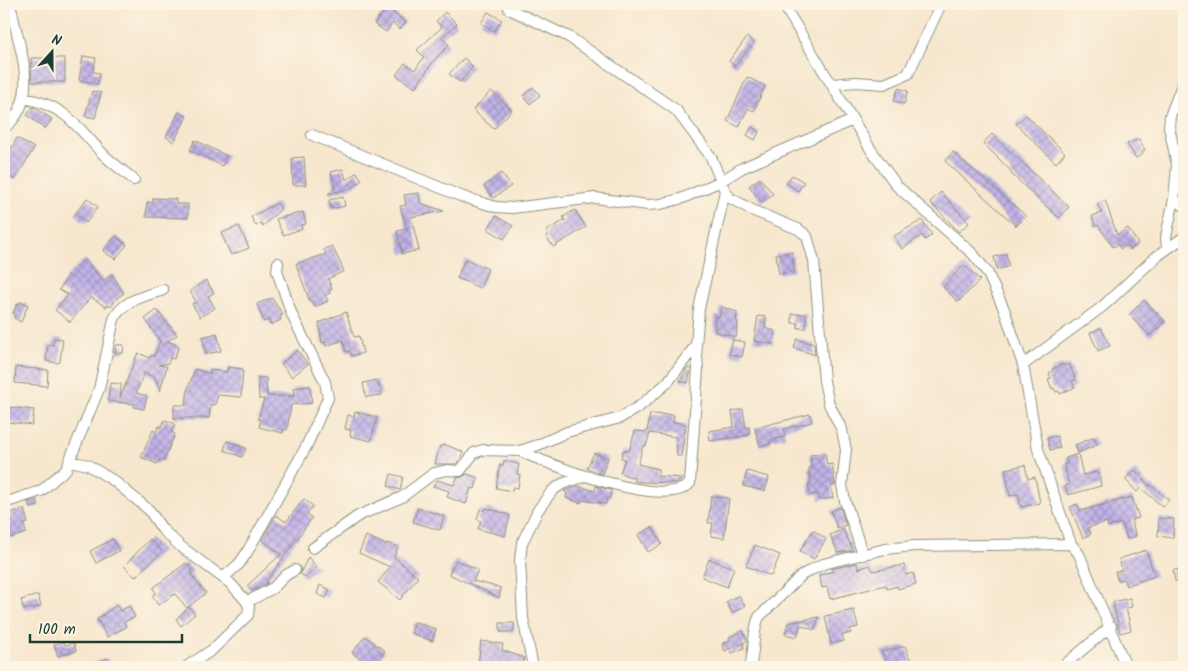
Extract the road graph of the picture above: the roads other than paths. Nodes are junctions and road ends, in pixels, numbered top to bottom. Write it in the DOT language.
graph roads {
  1 [pos="8,4"];
  2 [pos="526,4"];
  3 [pos="783,4"];
  4 [pos="941,4"];
  5 [pos="509,8"];
  6 [pos="521,14"];
  7 [pos="1184,80"];
  8 [pos="832,84"];
  9 [pos="24,98"];
  10 [pos="853,120"];
  11 [pos="4,128"];
  12 [pos="312,135"];
  13 [pos="134,180"];
  14 [pos="723,186"];
  15 [pos="1174,199"];
  16 [pos="1184,206"];
  17 [pos="1184,237"];
  18 [pos="1167,248"];
  19 [pos="278,263"];
  20 [pos="163,290"];
  21 [pos="696,345"];
  22 [pos="1023,365"];
  23 [pos="520,451"];
  24 [pos="70,461"];
  25 [pos="583,477"];
  26 [pos="4,503"];
  27 [pos="1071,544"];
  28 [pos="313,548"];
  29 [pos="863,555"];
  30 [pos="295,570"];
  31 [pos="223,578"];
  32 [pos="247,602"];
  33 [pos="1111,626"];
  34 [pos="186,667"];
  35 [pos="532,667"];
  36 [pos="750,667"];
  37 [pos="1062,667"];
  38 [pos="1126,667"];
  1 -- 9 [label="street"];
  2 -- 6 [label="street"];
  3 -- 8 [label="street"];
  4 -- 8 [label="street"];
  5 -- 6 [label="street"];
  6 -- 14 [label="street"];
  7 -- 15 [label="street"];
  8 -- 10 [label="street"];
  9 -- 11 [label="street"];
  9 -- 13 [label="street"];
  10 -- 14 [label="street"];
  10 -- 22 [label="street"];
  12 -- 14 [label="street"];
  14 -- 21 [label="street"];
  14 -- 29 [label="street"];
  15 -- 16 [label="street"];
  15 -- 18 [label="street"];
  17 -- 18 [label="street"];
  18 -- 22 [label="street"];
  19 -- 31 [label="street"];
  20 -- 24 [label="street"];
  21 -- 23 [label="street"];
  21 -- 25 [label="street"];
  22 -- 27 [label="street"];
  23 -- 25 [label="street"];
  23 -- 28 [label="street"];
  24 -- 26 [label="street"];
  24 -- 31 [label="street"];
  25 -- 35 [label="street"];
  27 -- 29 [label="street"];
  27 -- 33 [label="street"];
  29 -- 36 [label="street"];
  30 -- 32 [label="street"];
  31 -- 32 [label="street"];
  32 -- 34 [label="street"];
  33 -- 37 [label="street"];
  33 -- 38 [label="street"];
}
